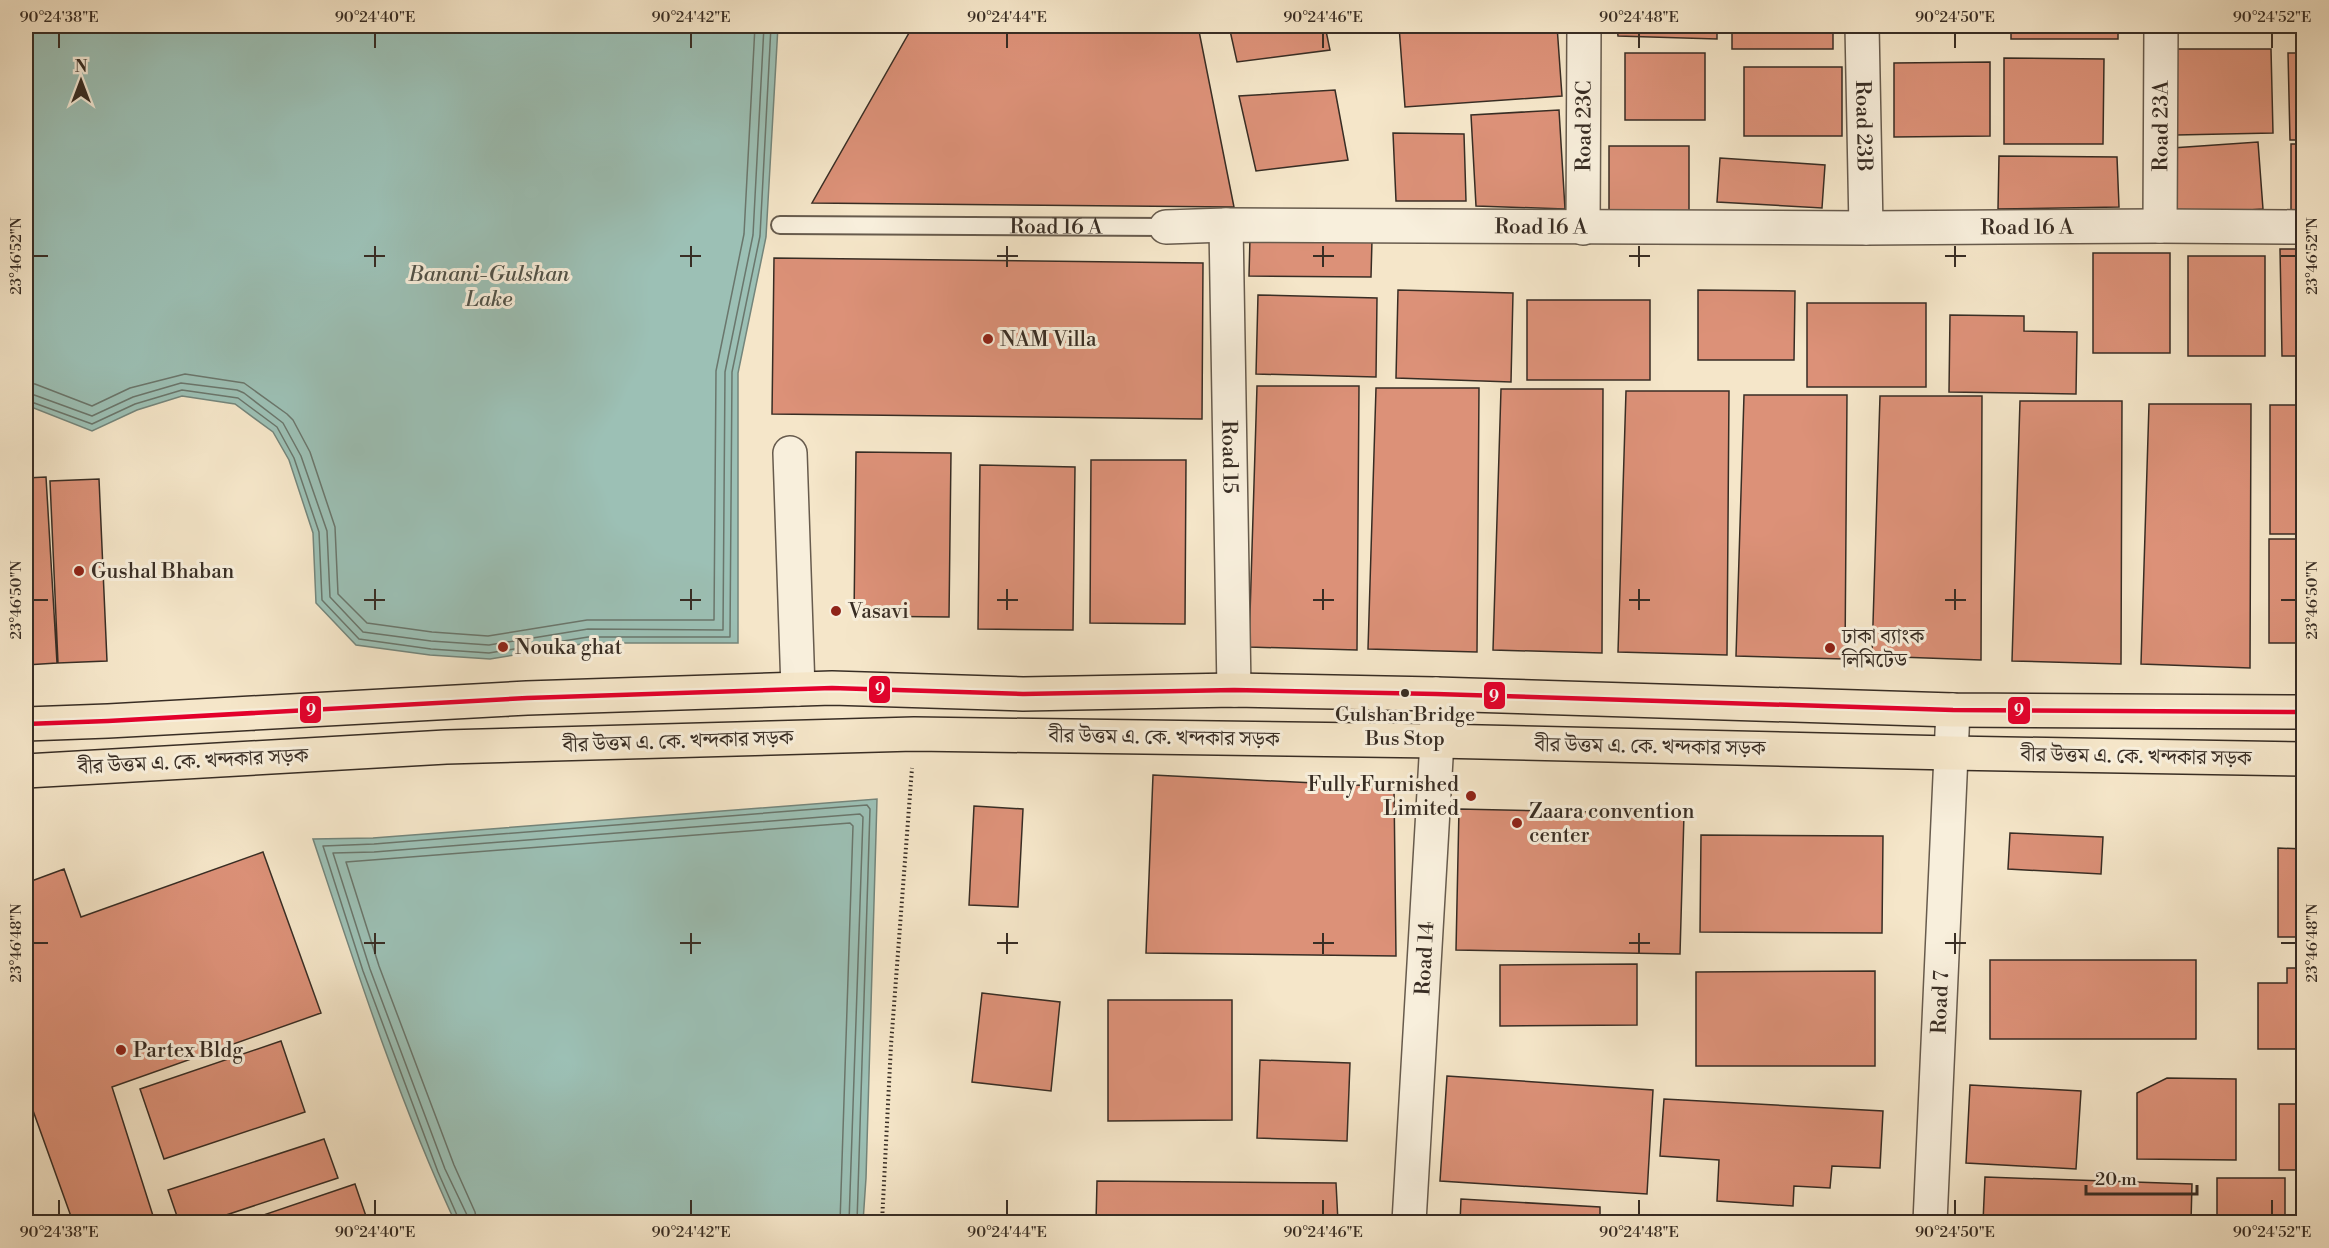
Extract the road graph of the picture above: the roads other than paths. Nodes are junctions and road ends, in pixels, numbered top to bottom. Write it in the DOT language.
graph roads {
  1 [pos="1584,26"];
  2 [pos="1862,26"];
  3 [pos="2161,26"];
  4 [pos="780,225"];
  5 [pos="1226,225"];
  6 [pos="2160,226"];
  7 [pos="1166,227"];
  8 [pos="2304,227"];
  9 [pos="1583,228"];
  10 [pos="1866,228"];
  11 [pos="790,453"];
  12 [pos="798,689"];
  13 [pos="1234,690"];
  14 [pos="1436,693"];
  15 [pos="1953,710"];
  16 [pos="2304,712"];
  17 [pos="26,724"];
  18 [pos="1437,741"];
  19 [pos="1951,753"];
  20 [pos="2304,759"];
  21 [pos="26,771"];
  22 [pos="1409,1222"];
  23 [pos="1930,1222"];
  1 -- 9 [label="street, Road 23C"];
  2 -- 10 [label="street, Road 23B"];
  3 -- 6 [label="street, Road 23A"];
  4 -- 7 [label="lane, Road 16 A"];
  5 -- 7 [label="street, Road 16 A"];
  5 -- 9 [label="street, Road 16 A"];
  5 -- 13 [label="street, Road 15"];
  6 -- 8 [label="street, Road 16 A"];
  6 -- 10 [label="street, Road 16 A"];
  9 -- 10 [label="street, Road 16 A"];
  11 -- 12 [label="street"];
  12 -- 13 [label="main road, বীর উত্তম এ. কে. খন্দকার সড়ক"];
  12 -- 17 [label="main road, বীর উত্তম এ. কে. খন্দকার সড়ক"];
  13 -- 14 [label="main road, বীর উত্তম এ. কে. খন্দকার সড়ক"];
  14 -- 15 [label="main road, বীর উত্তম এ. কে. খন্দকার সড়ক"];
  14 -- 18 [label="street, Road 14"];
  15 -- 16 [label="main road, বীর উত্তম এ. কে. খন্দকার সড়ক"];
  15 -- 19 [label="street, Road 7"];
  18 -- 19 [label="main road, বীর উত্তম এ. কে. খন্দকার সড়ক"];
  18 -- 21 [label="main road, বীর উত্তম এ. কে. খন্দকার সড়ক"];
  18 -- 22 [label="street, Road 14"];
  19 -- 20 [label="main road, বীর উত্তম এ. কে. খন্দকার সড়ক"];
  19 -- 23 [label="street, Road 7"];
}
